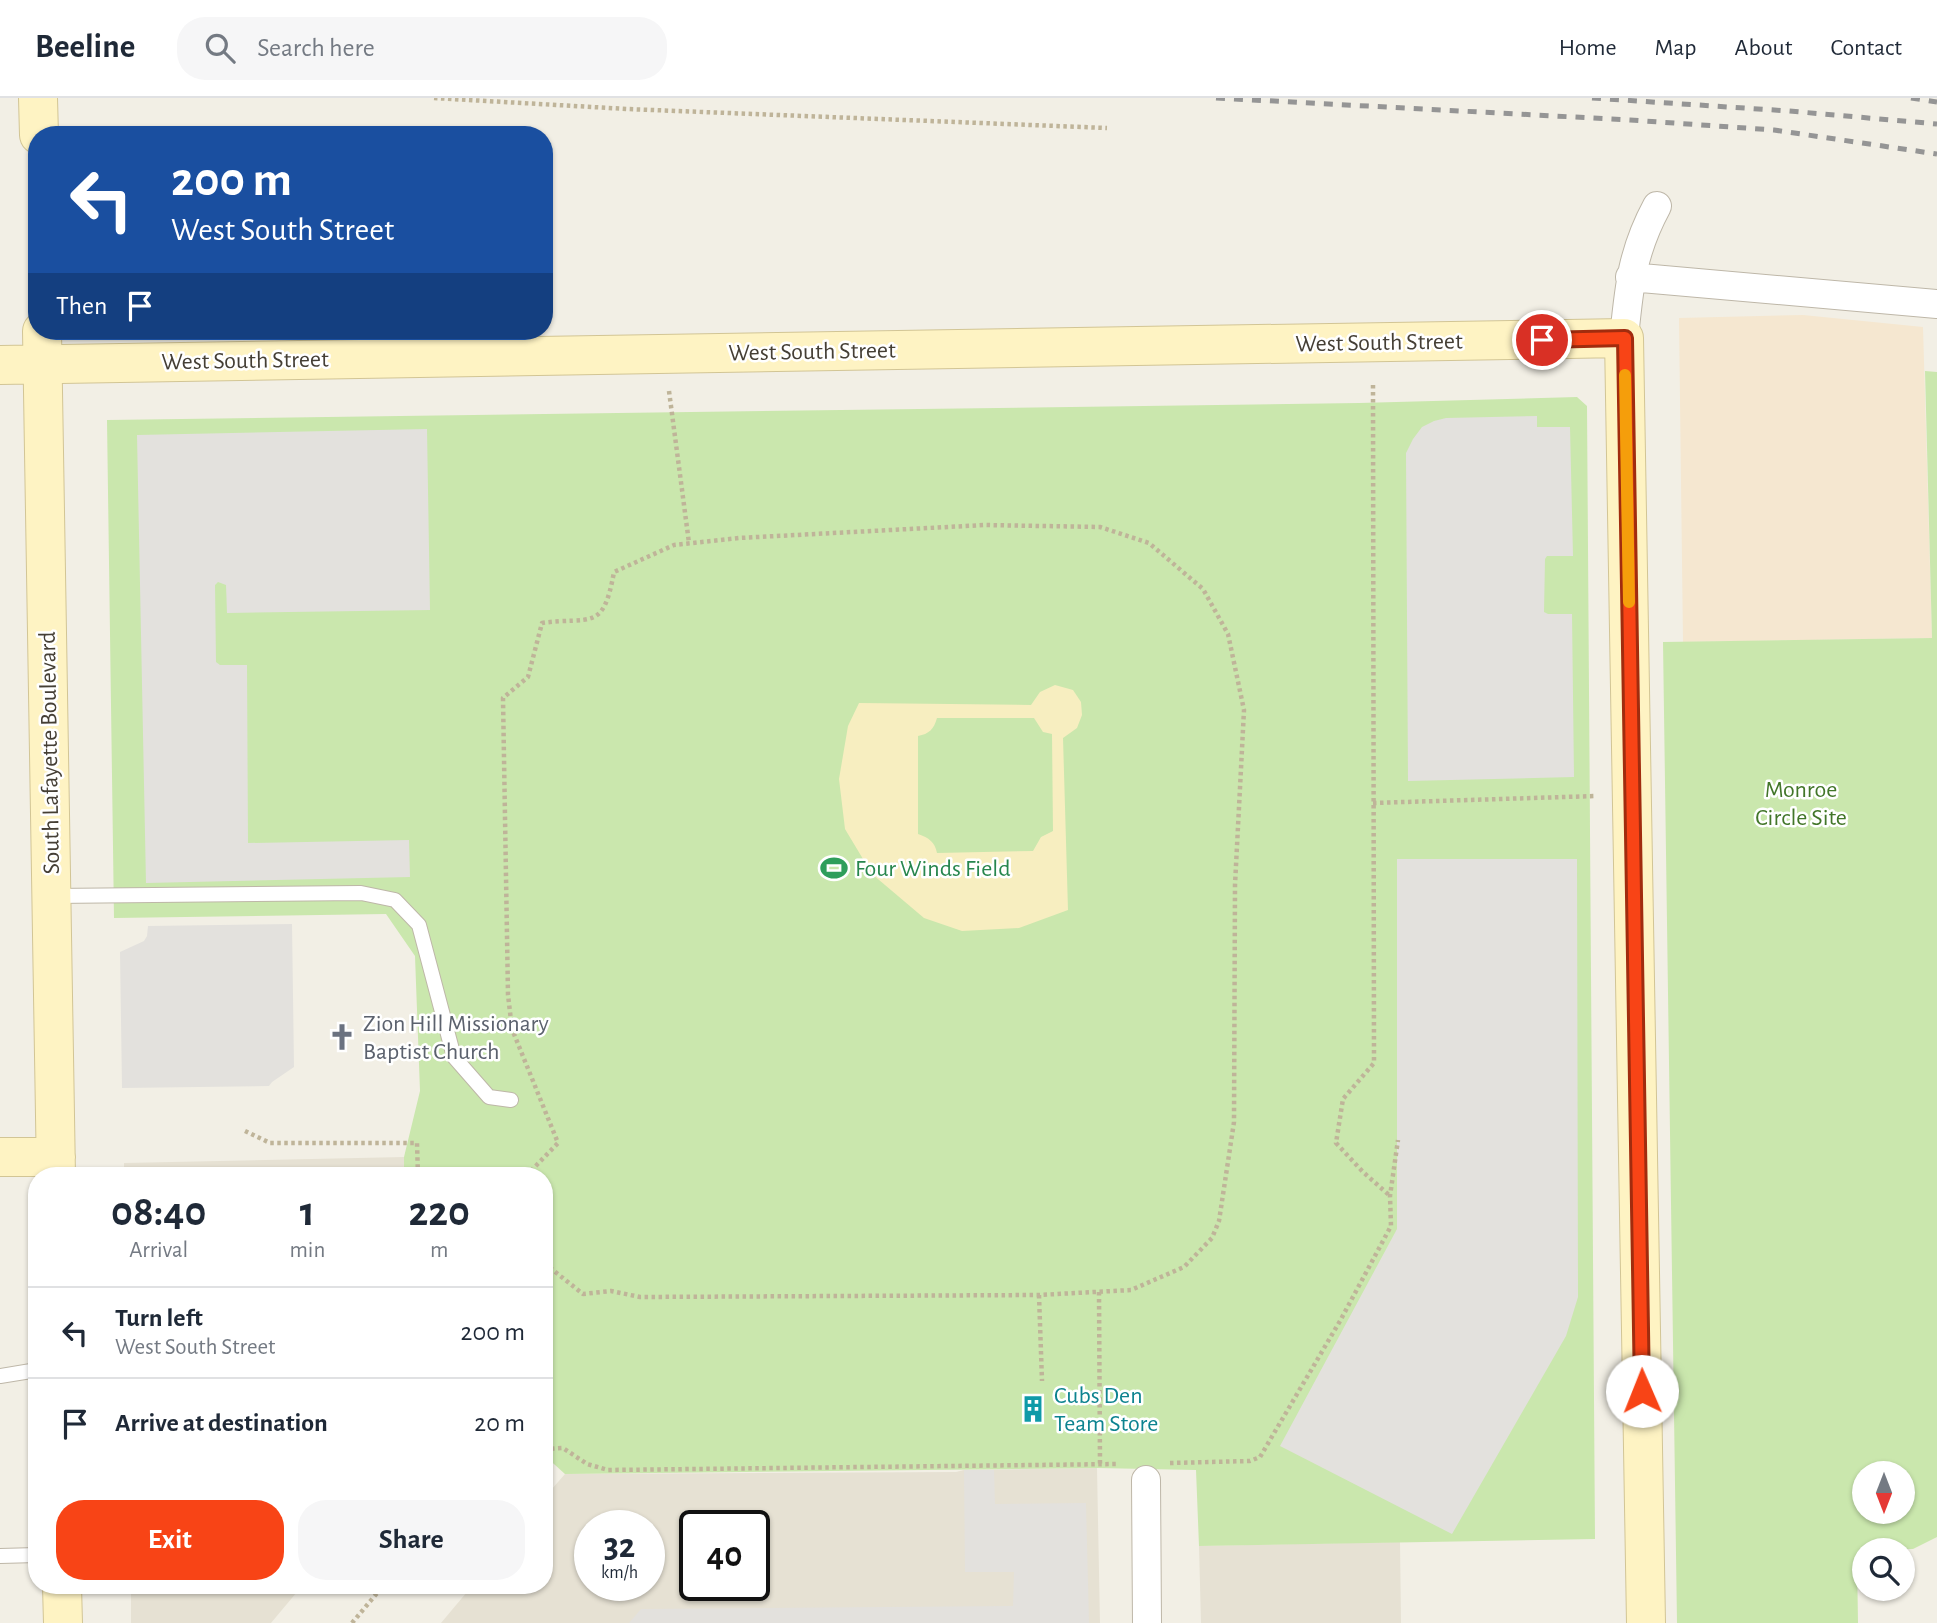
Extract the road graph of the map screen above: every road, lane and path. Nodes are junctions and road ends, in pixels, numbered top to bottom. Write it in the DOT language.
graph roads {
  1 [pos="38,98"];
  2 [pos="434,98"];
  3 [pos="38,126"];
  4 [pos="1107,128"];
  5 [pos="1657,206"];
  6 [pos="1630,276"];
  7 [pos="1937,304"];
  8 [pos="1625,338"];
  9 [pos="42,347"];
  10 [pos="0,365"];
  11 [pos="1373,385"];
  12 [pos="669,391"];
  13 [pos="689,543"];
  14 [pos="1598,796"];
  15 [pos="1373,803"];
  16 [pos="51,896"];
  17 [pos="511,1100"];
  18 [pos="245,1131"];
  19 [pos="1398,1140"];
  20 [pos="0,1157"];
  21 [pos="56,1166"];
  22 [pos="418,1167"];
  23 [pos="535,1167"];
  24 [pos="1390,1196"];
  25 [pos="553,1270"];
  26 [pos="1099,1292"];
  27 [pos="1039,1295"];
  28 [pos="28,1371"];
  29 [pos="0,1376"];
  30 [pos="1042,1381"];
  31 [pos="553,1449"];
  32 [pos="1100,1464"];
  33 [pos="1146,1469"];
  34 [pos="28,1555"];
  35 [pos="0,1556"];
  36 [pos="62,1594"];
  37 [pos="376,1594"];
  38 [pos="63,1623"];
  39 [pos="352,1623"];
  40 [pos="1147,1623"];
  41 [pos="1646,1623"];
  1 -- 3 [label="street"];
  2 -- 4 [label="path"];
  5 -- 6 [label="street"];
  6 -- 7 [label="street"];
  6 -- 8 [label="street"];
  8 -- 9 [label="street, West South Street"];
  8 -- 41 [label="street"];
  9 -- 10 [label="street, West South Street"];
  9 -- 16 [label="street, South Lafayette Boulevard"];
  11 -- 15 [label="path"];
  12 -- 13 [label="path"];
  13 -- 23 [label="path"];
  13 -- 26 [label="path"];
  14 -- 15 [label="path"];
  15 -- 24 [label="path"];
  16 -- 17 [label="lane"];
  16 -- 21 [label="street, South Lafayette Boulevard"];
  18 -- 22 [label="path"];
  19 -- 24 [label="path"];
  20 -- 21 [label="street"];
  24 -- 33 [label="path"];
  25 -- 27 [label="path"];
  26 -- 27 [label="path"];
  26 -- 32 [label="path"];
  27 -- 30 [label="path"];
  28 -- 29 [label="lane"];
  31 -- 32 [label="path"];
  32 -- 33 [label="path"];
  33 -- 40 [label="street"];
  34 -- 35 [label="lane"];
  36 -- 38 [label="street"];
  37 -- 39 [label="path"];
}
